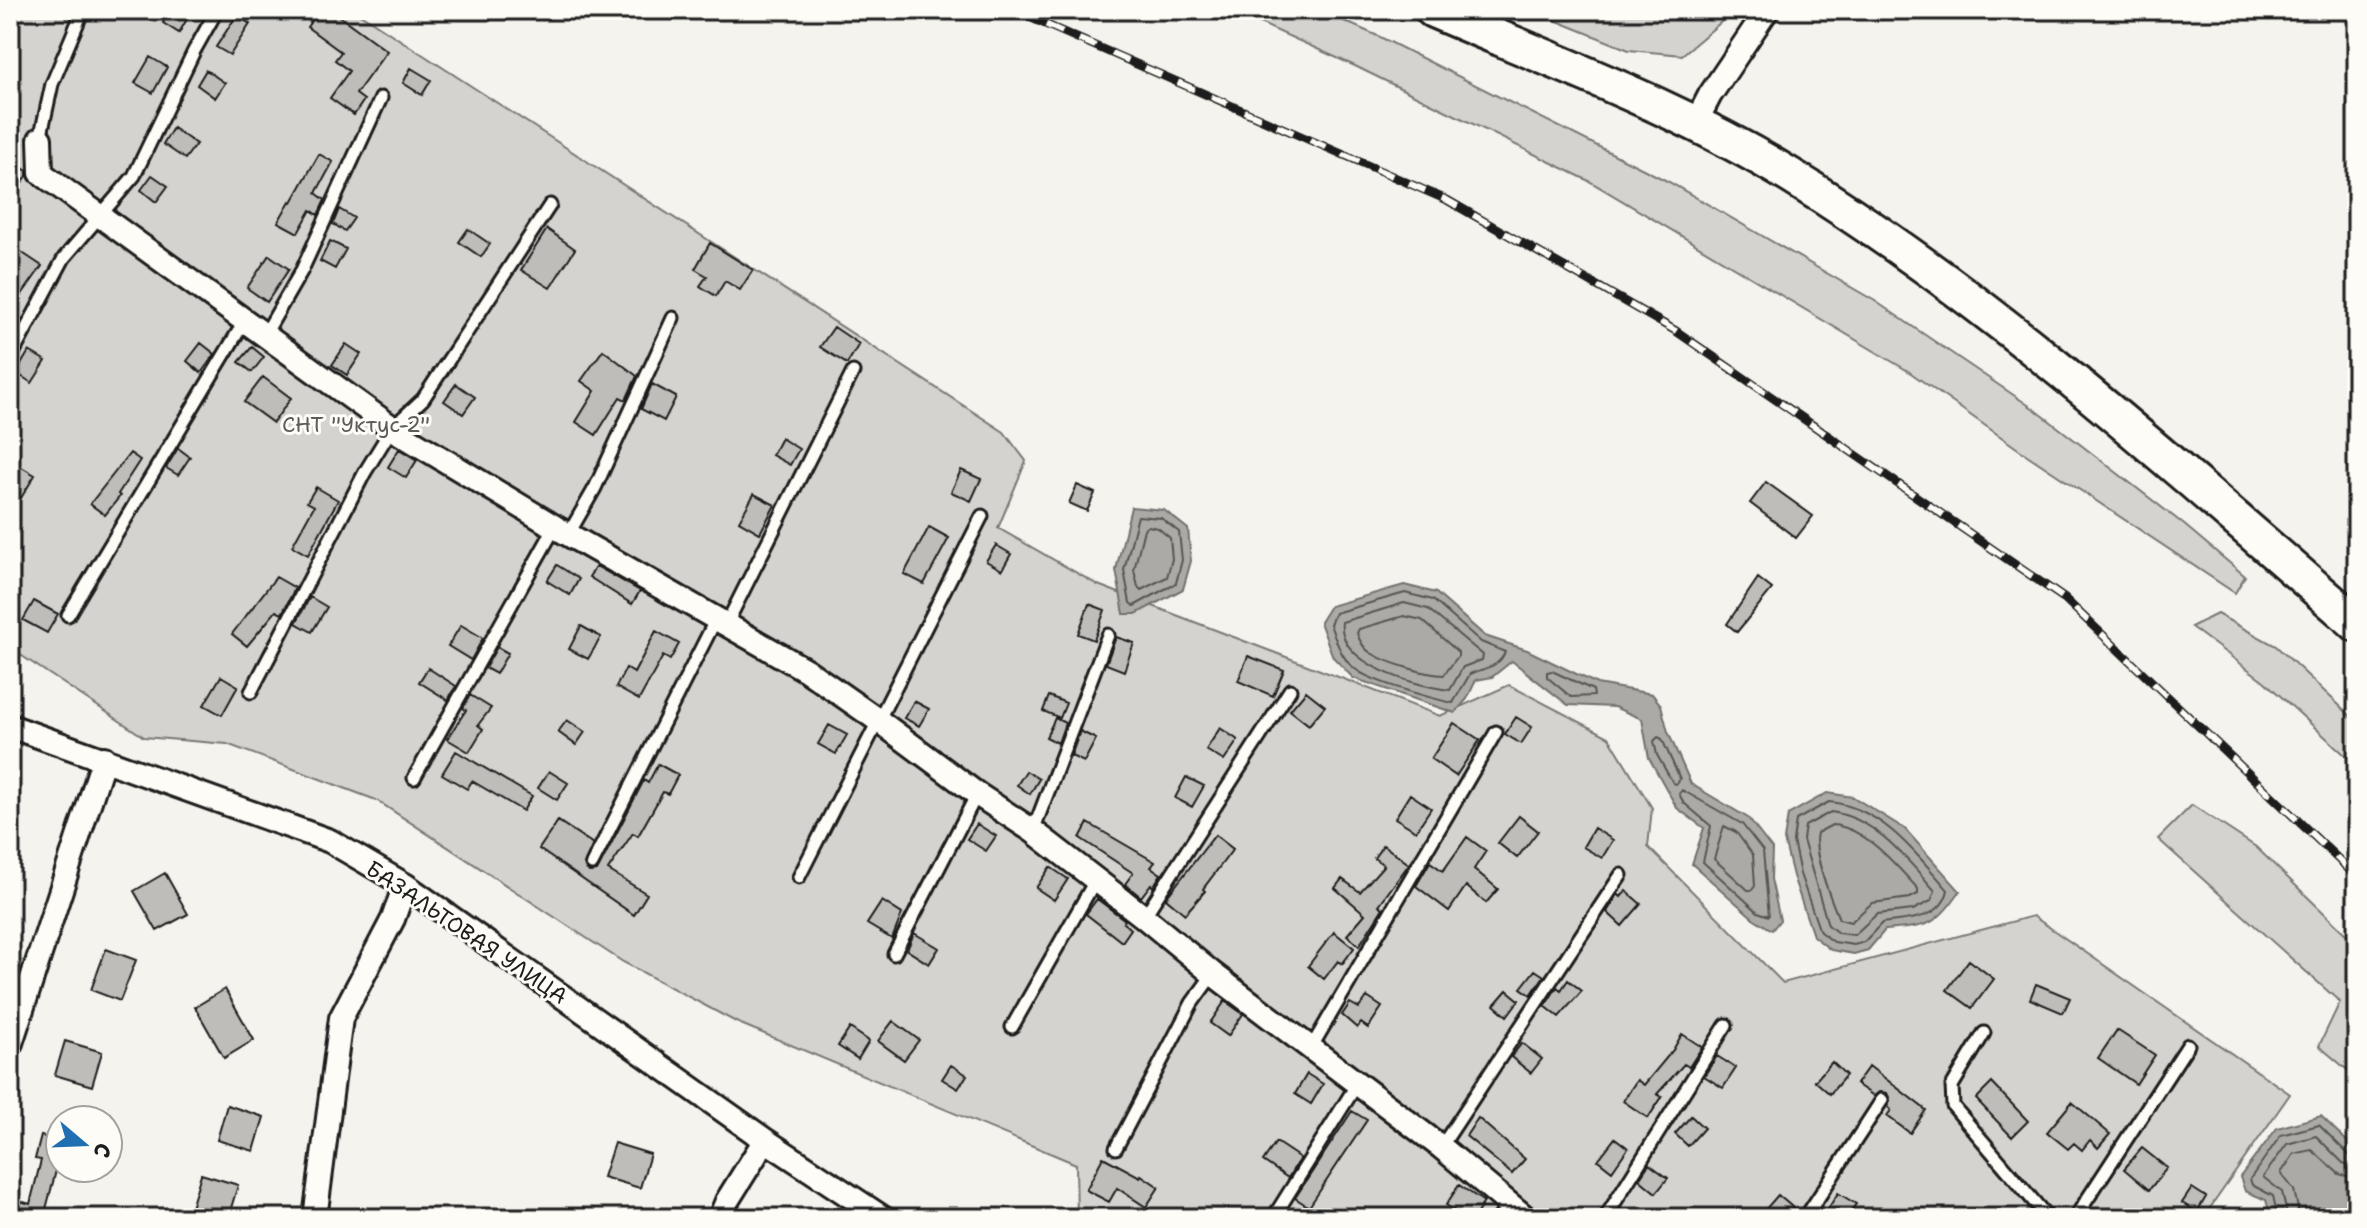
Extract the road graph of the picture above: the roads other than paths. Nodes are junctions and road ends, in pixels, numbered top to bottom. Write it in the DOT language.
graph roads {
  1 [pos="83,10"];
  2 [pos="217,10"];
  3 [pos="1433,10"];
  4 [pos="1767,10"];
  5 [pos="381,98"];
  6 [pos="1695,124"];
  7 [pos="40,139"];
  8 [pos="550,205"];
  9 [pos="100,217"];
  10 [pos="673,318"];
  11 [pos="244,322"];
  12 [pos="263,336"];
  13 [pos="10,359"];
  14 [pos="853,372"];
  15 [pos="392,428"];
  16 [pos="982,516"];
  17 [pos="562,531"];
  18 [pos="68,615"];
  19 [pos="721,622"];
  20 [pos="2357,624"];
  21 [pos="1108,635"];
  22 [pos="1290,690"];
  23 [pos="251,692"];
  24 [pos="879,721"];
  25 [pos="10,726"];
  26 [pos="1496,732"];
  27 [pos="104,758"];
  28 [pos="414,778"];
  29 [pos="977,794"];
  30 [pos="1033,831"];
  31 [pos="592,864"];
  32 [pos="1621,875"];
  33 [pos="799,877"];
  34 [pos="1095,881"];
  35 [pos="405,885"];
  36 [pos="1144,917"];
  37 [pos="894,954"];
  38 [pos="1213,974"];
  39 [pos="1726,1025"];
  40 [pos="1012,1027"];
  41 [pos="1984,1033"];
  42 [pos="2188,1045"];
  43 [pos="10,1046"];
  44 [pos="1311,1048"];
  45 [pos="1357,1084"];
  46 [pos="1882,1100"];
  47 [pos="765,1140"];
  48 [pos="1441,1147"];
  49 [pos="1116,1148"];
  50 [pos="1512,1213"];
  51 [pos="315,1218"];
  52 [pos="720,1218"];
  53 [pos="883,1218"];
  54 [pos="1273,1218"];
  55 [pos="1605,1218"];
  56 [pos="1805,1218"];
  57 [pos="2048,1218"];
  58 [pos="2075,1218"];
  1 -- 7 [label="lane"];
  2 -- 9 [label="lane"];
  3 -- 6 [label="main road"];
  4 -- 6 [label="street"];
  5 -- 12 [label="lane"];
  6 -- 20 [label="main road"];
  7 -- 9 [label="street"];
  8 -- 15 [label="lane"];
  9 -- 11 [label="street"];
  9 -- 13 [label="lane"];
  10 -- 17 [label="lane"];
  11 -- 12 [label="street"];
  11 -- 18 [label="lane"];
  12 -- 15 [label="street"];
  14 -- 19 [label="lane"];
  15 -- 17 [label="street"];
  15 -- 23 [label="lane"];
  16 -- 24 [label="lane"];
  17 -- 19 [label="street"];
  17 -- 28 [label="lane"];
  19 -- 24 [label="street"];
  19 -- 31 [label="lane"];
  21 -- 30 [label="lane"];
  22 -- 36 [label="lane"];
  24 -- 29 [label="street"];
  24 -- 33 [label="lane"];
  25 -- 27 [label="street, БАЗАЛЬТОВАЯ УЛИЦА"];
  26 -- 44 [label="lane"];
  27 -- 35 [label="street, БАЗАЛЬТОВАЯ УЛИЦА"];
  27 -- 43 [label="street"];
  29 -- 30 [label="street"];
  29 -- 37 [label="lane"];
  30 -- 34 [label="street"];
  32 -- 48 [label="lane"];
  34 -- 36 [label="street"];
  34 -- 40 [label="lane"];
  35 -- 47 [label="street, БАЗАЛЬТОВАЯ УЛИЦА"];
  35 -- 51 [label="street"];
  36 -- 38 [label="street"];
  38 -- 44 [label="street"];
  38 -- 49 [label="lane"];
  39 -- 55 [label="lane"];
  41 -- 57 [label="lane"];
  42 -- 58 [label="lane"];
  44 -- 45 [label="street"];
  45 -- 48 [label="street"];
  45 -- 54 [label="lane"];
  46 -- 56 [label="lane"];
  47 -- 52 [label="street"];
  47 -- 53 [label="street, БАЗАЛЬТОВАЯ УЛИЦА"];
  48 -- 50 [label="street"];
}
